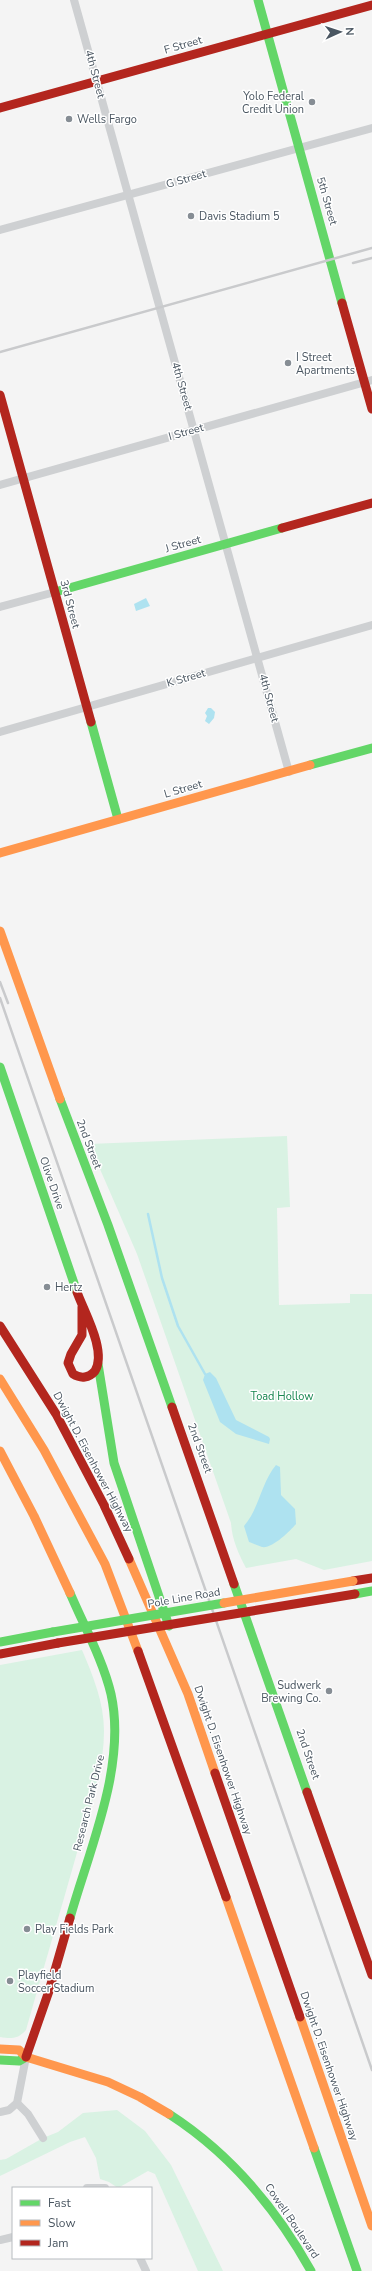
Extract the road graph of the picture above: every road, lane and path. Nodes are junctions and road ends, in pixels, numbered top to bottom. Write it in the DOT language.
graph roads {
  1 [pos="74,0"];
  2 [pos="258,0"];
  3 [pos="372,5"];
  4 [pos="267,33"];
  5 [pos="97,81"];
  6 [pos="0,108"];
  7 [pos="372,128"];
  8 [pos="299,148"];
  9 [pos="128,195"];
  10 [pos="0,230"];
  11 [pos="368,382"];
  12 [pos="0,395"];
  13 [pos="372,409"];
  14 [pos="194,430"];
  15 [pos="23,478"];
  16 [pos="0,485"];
  17 [pos="372,504"];
  18 [pos="226,544"];
  19 [pos="54,592"];
  20 [pos="0,607"];
  21 [pos="372,625"];
  22 [pos="258,658"];
  23 [pos="86,707"];
  24 [pos="0,732"];
  25 [pos="372,748"];
  26 [pos="289,772"];
  27 [pos="118,819"];
  28 [pos="0,853"];
  29 [pos="0,931"];
  30 [pos="0,1067"];
  31 [pos="82,1307"];
  32 [pos="0,1326"];
  33 [pos="98,1364"];
  34 [pos="0,1379"];
  35 [pos="0,1452"];
  36 [pos="372,1578"];
  37 [pos="372,1591"];
  38 [pos="0,1642"];
  39 [pos="0,1654"];
  40 [pos="188,1694"];
  41 [pos="372,1975"];
  42 [pos="0,2048"];
  43 [pos="26,2057"];
  44 [pos="0,2060"];
  45 [pos="17,2103"];
  46 [pos="0,2112"];
  47 [pos="43,2138"];
  48 [pos="372,2226"];
  49 [pos="12,2237"];
  50 [pos="0,2240"];
  51 [pos="140,2259"];
  52 [pos="146,2271"];
  53 [pos="311,2271"];
  54 [pos="356,2271"];
  1 -- 5 [label="street, 4th Street"];
  2 -- 4 [label="main road, 5th Street"];
  3 -- 4 [label="main road, F Street"];
  4 -- 5 [label="main road, F Street"];
  4 -- 8 [label="main road, 5th Street"];
  5 -- 6 [label="main road, F Street"];
  5 -- 9 [label="street, 4th Street"];
  7 -- 8 [label="street, G Street"];
  8 -- 9 [label="street, G Street"];
  8 -- 11 [label="main road, 5th Street"];
  9 -- 10 [label="street, G Street"];
  9 -- 14 [label="street, 4th Street"];
  11 -- 13 [label="main road, 5th Street"];
  11 -- 14 [label="street, I Street"];
  12 -- 15 [label="main road, 3rd Street"];
  14 -- 15 [label="street, I Street"];
  14 -- 18 [label="street, 4th Street"];
  15 -- 16 [label="street, I Street"];
  15 -- 19 [label="main road, 3rd Street"];
  17 -- 18 [label="main road, J Street"];
  18 -- 19 [label="main road, J Street"];
  18 -- 22 [label="street, 4th Street"];
  19 -- 20 [label="street, J Street"];
  19 -- 23 [label="main road, 3rd Street"];
  21 -- 22 [label="street, K Street"];
  22 -- 23 [label="street, K Street"];
  22 -- 26 [label="street, 4th Street"];
  23 -- 24 [label="street, K Street"];
  23 -- 27 [label="main road, 3rd Street"];
  25 -- 26 [label="main road, L Street"];
  26 -- 27 [label="main road, L Street"];
  27 -- 28 [label="main road, L Street"];
  29 -- 41 [label="main road, 2nd Street"];
  30 -- 31 [label="main road, Olive Drive"];
  31 -- 33 [label="main road, Olive Drive"];
  31 -- 33 [label="main road, Olive Drive"];
  32 -- 40 [label="main road, Dwight D. Eisenhower Highway"];
  33 -- 40 [label="main road"];
  34 -- 54 [label="main road"];
  35 -- 43 [label="main road, Research Park Drive"];
  36 -- 38 [label="main road, Pole Line Road, bridge"];
  37 -- 39 [label="main road, bridge"];
  40 -- 48 [label="main road, Dwight D. Eisenhower Highway"];
  42 -- 43 [label="main road, Cowell Boulevard"];
  43 -- 44 [label="main road, Cowell Boulevard"];
  43 -- 45 [label="street"];
  43 -- 53 [label="main road, Cowell Boulevard"];
  45 -- 46 [label="street"];
  45 -- 47 [label="street"];
  49 -- 50 [label="street"];
  51 -- 52 [label="street"];
}
